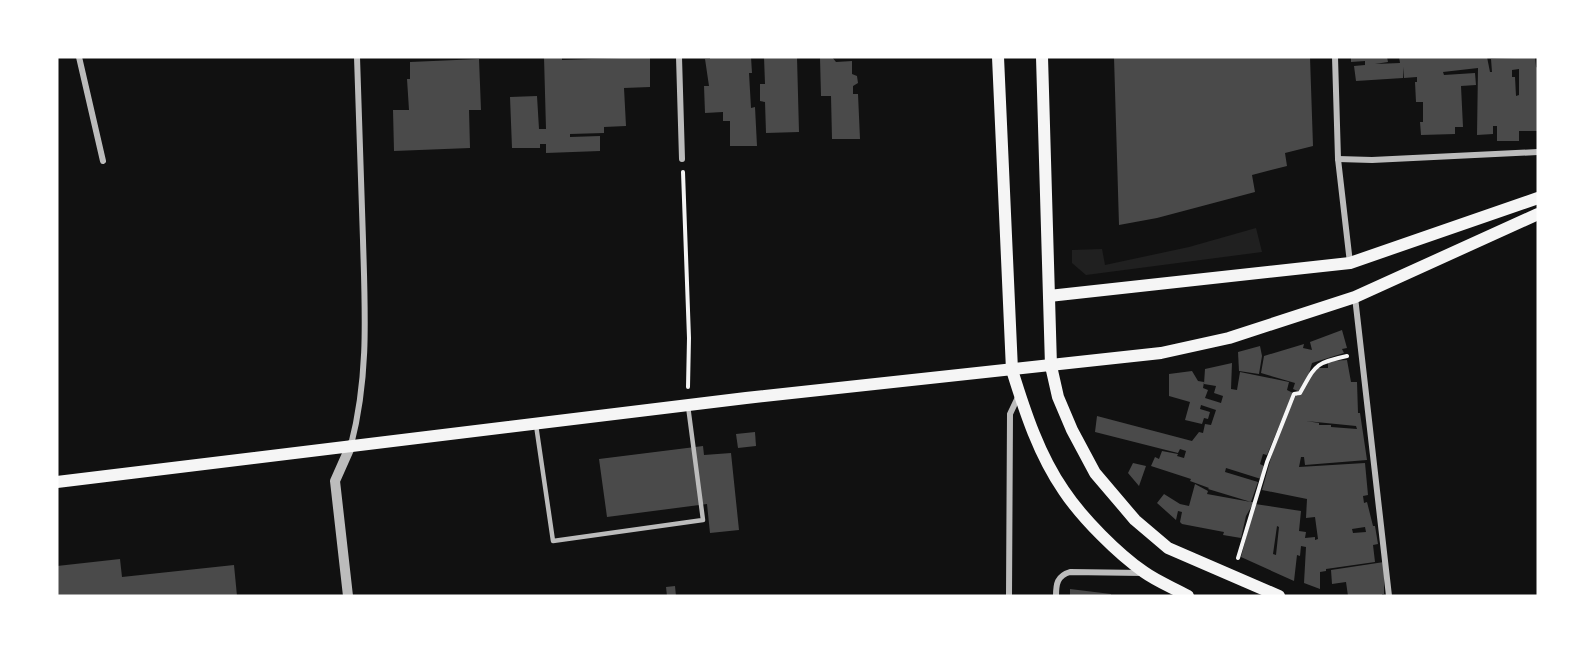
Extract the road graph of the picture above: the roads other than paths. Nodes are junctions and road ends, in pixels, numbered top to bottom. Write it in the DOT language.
graph roads {
  1 [pos="80,57"];
  2 [pos="357,57"];
  3 [pos="679,57"];
  4 [pos="998,57"];
  5 [pos="1042,57"];
  6 [pos="1335,57"];
  7 [pos="1538,152"];
  8 [pos="682,159"];
  9 [pos="1338,159"];
  10 [pos="103,161"];
  11 [pos="1538,198"];
  12 [pos="1538,214"];
  13 [pos="1350,263"];
  14 [pos="1049,296"];
  15 [pos="1355,297"];
  16 [pos="1051,366"];
  17 [pos="1012,370"];
  18 [pos="1019,395"];
  19 [pos="688,405"];
  20 [pos="536,423"];
  21 [pos="351,445"];
  22 [pos="57,482"];
  23 [pos="1145,573"];
  24 [pos="348,596"];
  25 [pos="1009,596"];
  26 [pos="1056,596"];
  27 [pos="1188,596"];
  28 [pos="1279,596"];
  29 [pos="1389,596"];
  1 -- 10 [label="street"];
  2 -- 21 [label="street"];
  3 -- 8 [label="street"];
  4 -- 17 [label="main road"];
  5 -- 14 [label="main road"];
  6 -- 9 [label="street"];
  7 -- 9 [label="street"];
  9 -- 13 [label="street"];
  11 -- 13 [label="main road"];
  12 -- 15 [label="main road"];
  13 -- 14 [label="main road"];
  14 -- 16 [label="main road"];
  15 -- 16 [label="main road"];
  15 -- 29 [label="street"];
  16 -- 17 [label="main road"];
  16 -- 28 [label="main road"];
  17 -- 18 [label="main road"];
  17 -- 19 [label="main road"];
  18 -- 23 [label="main road"];
  18 -- 25 [label="street"];
  19 -- 20 [label="main road"];
  19 -- 20 [label="lane"];
  20 -- 21 [label="main road"];
  21 -- 22 [label="main road"];
  21 -- 24 [label="street"];
  23 -- 26 [label="street"];
  23 -- 27 [label="main road"];
}
